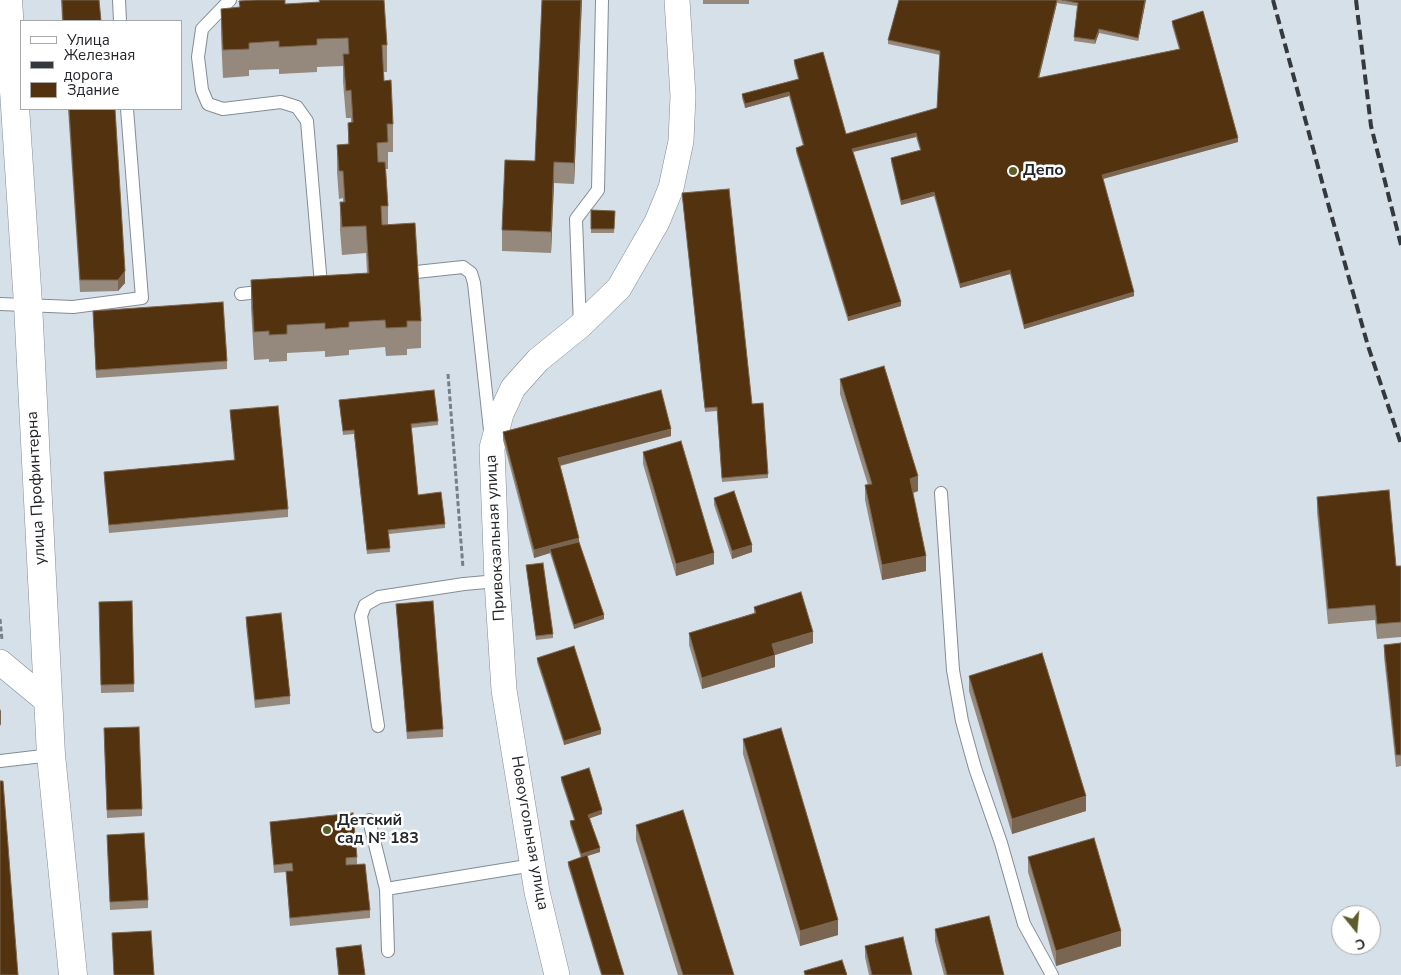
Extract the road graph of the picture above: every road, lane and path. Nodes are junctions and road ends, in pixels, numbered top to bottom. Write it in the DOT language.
graph roads {
  1 [pos="8,0"];
  2 [pos="118,0"];
  3 [pos="230,0"];
  4 [pos="602,0"];
  5 [pos="677,0"];
  6 [pos="120,20"];
  7 [pos="127,110"];
  8 [pos="9,135"];
  9 [pos="416,272"];
  10 [pos="344,282"];
  11 [pos="277,290"];
  12 [pos="241,294"];
  13 [pos="0,304"];
  14 [pos="28,304"];
  15 [pos="580,326"];
  16 [pos="448,374"];
  17 [pos="492,448"];
  18 [pos="941,494"];
  19 [pos="497,581"];
  20 [pos="464,584"];
  21 [pos="0,662"];
  22 [pos="504,690"];
  23 [pos="47,701"];
  24 [pos="378,726"];
  25 [pos="51,755"];
  26 [pos="0,761"];
  27 [pos="369,820"];
  28 [pos="533,865"];
  29 [pos="386,889"];
  30 [pos="388,950"];
  31 [pos="73,975"];
  32 [pos="556,975"];
  33 [pos="1052,975"];
  1 -- 8 [label="street, улица Профинтерна"];
  2 -- 6 [label="lane"];
  3 -- 10 [label="lane"];
  4 -- 15 [label="lane"];
  5 -- 15 [label="street, Привокзальная улица"];
  7 -- 14 [label="lane"];
  8 -- 14 [label="street, улица Профинтерна"];
  9 -- 17 [label="lane"];
  11 -- 12 [label="lane"];
  13 -- 14 [label="lane"];
  14 -- 23 [label="street, улица Профинтерна"];
  15 -- 17 [label="street, Привокзальная улица"];
  16 -- 20 [label="path"];
  17 -- 19 [label="street, Привокзальная улица"];
  18 -- 33 [label="lane"];
  19 -- 20 [label="lane"];
  19 -- 22 [label="street, Привокзальная улица"];
  20 -- 24 [label="lane"];
  21 -- 23 [label="street"];
  22 -- 28 [label="street, Новоугольная улица"];
  23 -- 25 [label="street, улица Профинтерна"];
  25 -- 26 [label="lane"];
  25 -- 31 [label="street, улица Профинтерна"];
  27 -- 29 [label="lane"];
  28 -- 29 [label="lane"];
  28 -- 32 [label="street, Новоугольная улица"];
  29 -- 30 [label="lane"];
}
